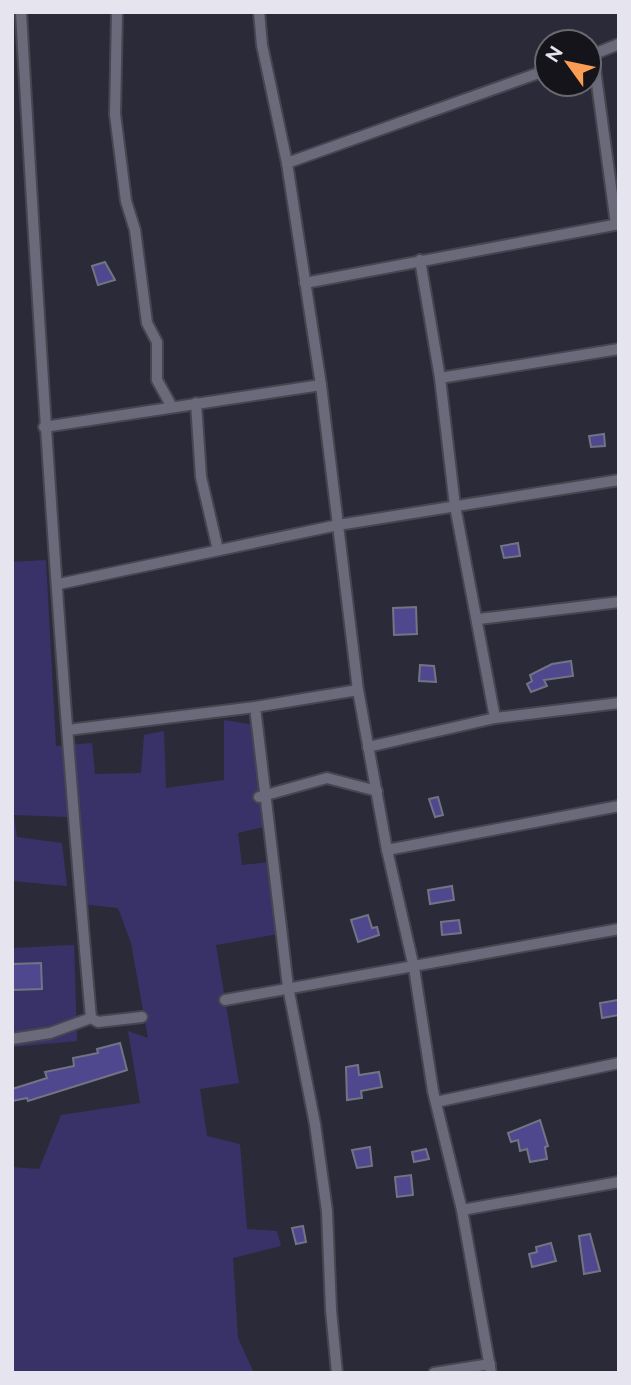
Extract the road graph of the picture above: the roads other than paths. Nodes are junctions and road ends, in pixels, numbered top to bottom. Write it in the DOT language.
graph roads {
  1 [pos="21,12"];
  2 [pos="117,12"];
  3 [pos="258,12"];
  4 [pos="533,75"];
  5 [pos="598,98"];
  6 [pos="287,163"];
  7 [pos="617,224"];
  8 [pos="420,260"];
  9 [pos="305,283"];
  10 [pos="619,349"];
  11 [pos="440,377"];
  12 [pos="321,385"];
  13 [pos="196,403"];
  14 [pos="172,407"];
  15 [pos="44,427"];
  16 [pos="619,480"];
  17 [pos="455,506"];
  18 [pos="338,525"];
  19 [pos="218,550"];
  20 [pos="59,584"];
  21 [pos="619,602"];
  22 [pos="479,620"];
  23 [pos="358,690"];
  24 [pos="619,703"];
  25 [pos="255,707"];
  26 [pos="495,718"];
  27 [pos="68,730"];
  28 [pos="369,747"];
  29 [pos="377,791"];
  30 [pos="263,797"];
  31 [pos="619,806"];
  32 [pos="387,850"];
  33 [pos="619,929"];
  34 [pos="414,968"];
  35 [pos="288,987"];
  36 [pos="225,1000"];
  37 [pos="142,1017"];
  38 [pos="91,1018"];
  39 [pos="12,1039"];
  40 [pos="619,1063"];
  41 [pos="436,1102"];
  42 [pos="619,1182"];
  43 [pos="462,1210"];
  44 [pos="491,1368"];
  45 [pos="337,1373"];
  46 [pos="434,1373"];
  1 -- 15 [label="street"];
  2 -- 14 [label="street"];
  3 -- 6 [label="street"];
  4 -- 6 [label="street"];
  5 -- 7 [label="street"];
  6 -- 9 [label="street"];
  7 -- 8 [label="street"];
  8 -- 9 [label="street"];
  8 -- 11 [label="street"];
  9 -- 12 [label="street"];
  10 -- 11 [label="street"];
  11 -- 17 [label="street"];
  12 -- 13 [label="street"];
  12 -- 18 [label="street"];
  13 -- 14 [label="street"];
  13 -- 19 [label="street"];
  14 -- 15 [label="street"];
  15 -- 20 [label="street"];
  16 -- 17 [label="street"];
  17 -- 18 [label="street"];
  17 -- 22 [label="street"];
  18 -- 19 [label="street"];
  18 -- 23 [label="street"];
  19 -- 20 [label="street"];
  20 -- 27 [label="street"];
  21 -- 22 [label="street"];
  22 -- 26 [label="street"];
  23 -- 25 [label="street"];
  23 -- 28 [label="street"];
  24 -- 26 [label="street"];
  25 -- 27 [label="street"];
  25 -- 30 [label="street"];
  26 -- 28 [label="street"];
  27 -- 38 [label="street"];
  28 -- 29 [label="street"];
  29 -- 30 [label="street"];
  29 -- 32 [label="street"];
  30 -- 35 [label="street"];
  31 -- 32 [label="street"];
  32 -- 34 [label="street"];
  33 -- 34 [label="street"];
  34 -- 35 [label="street"];
  34 -- 41 [label="street"];
  35 -- 36 [label="street"];
  35 -- 45 [label="street"];
  37 -- 38 [label="street"];
  38 -- 39 [label="street"];
  40 -- 41 [label="street"];
  41 -- 43 [label="street"];
  42 -- 43 [label="street"];
  43 -- 44 [label="street"];
  44 -- 46 [label="street"];
}
